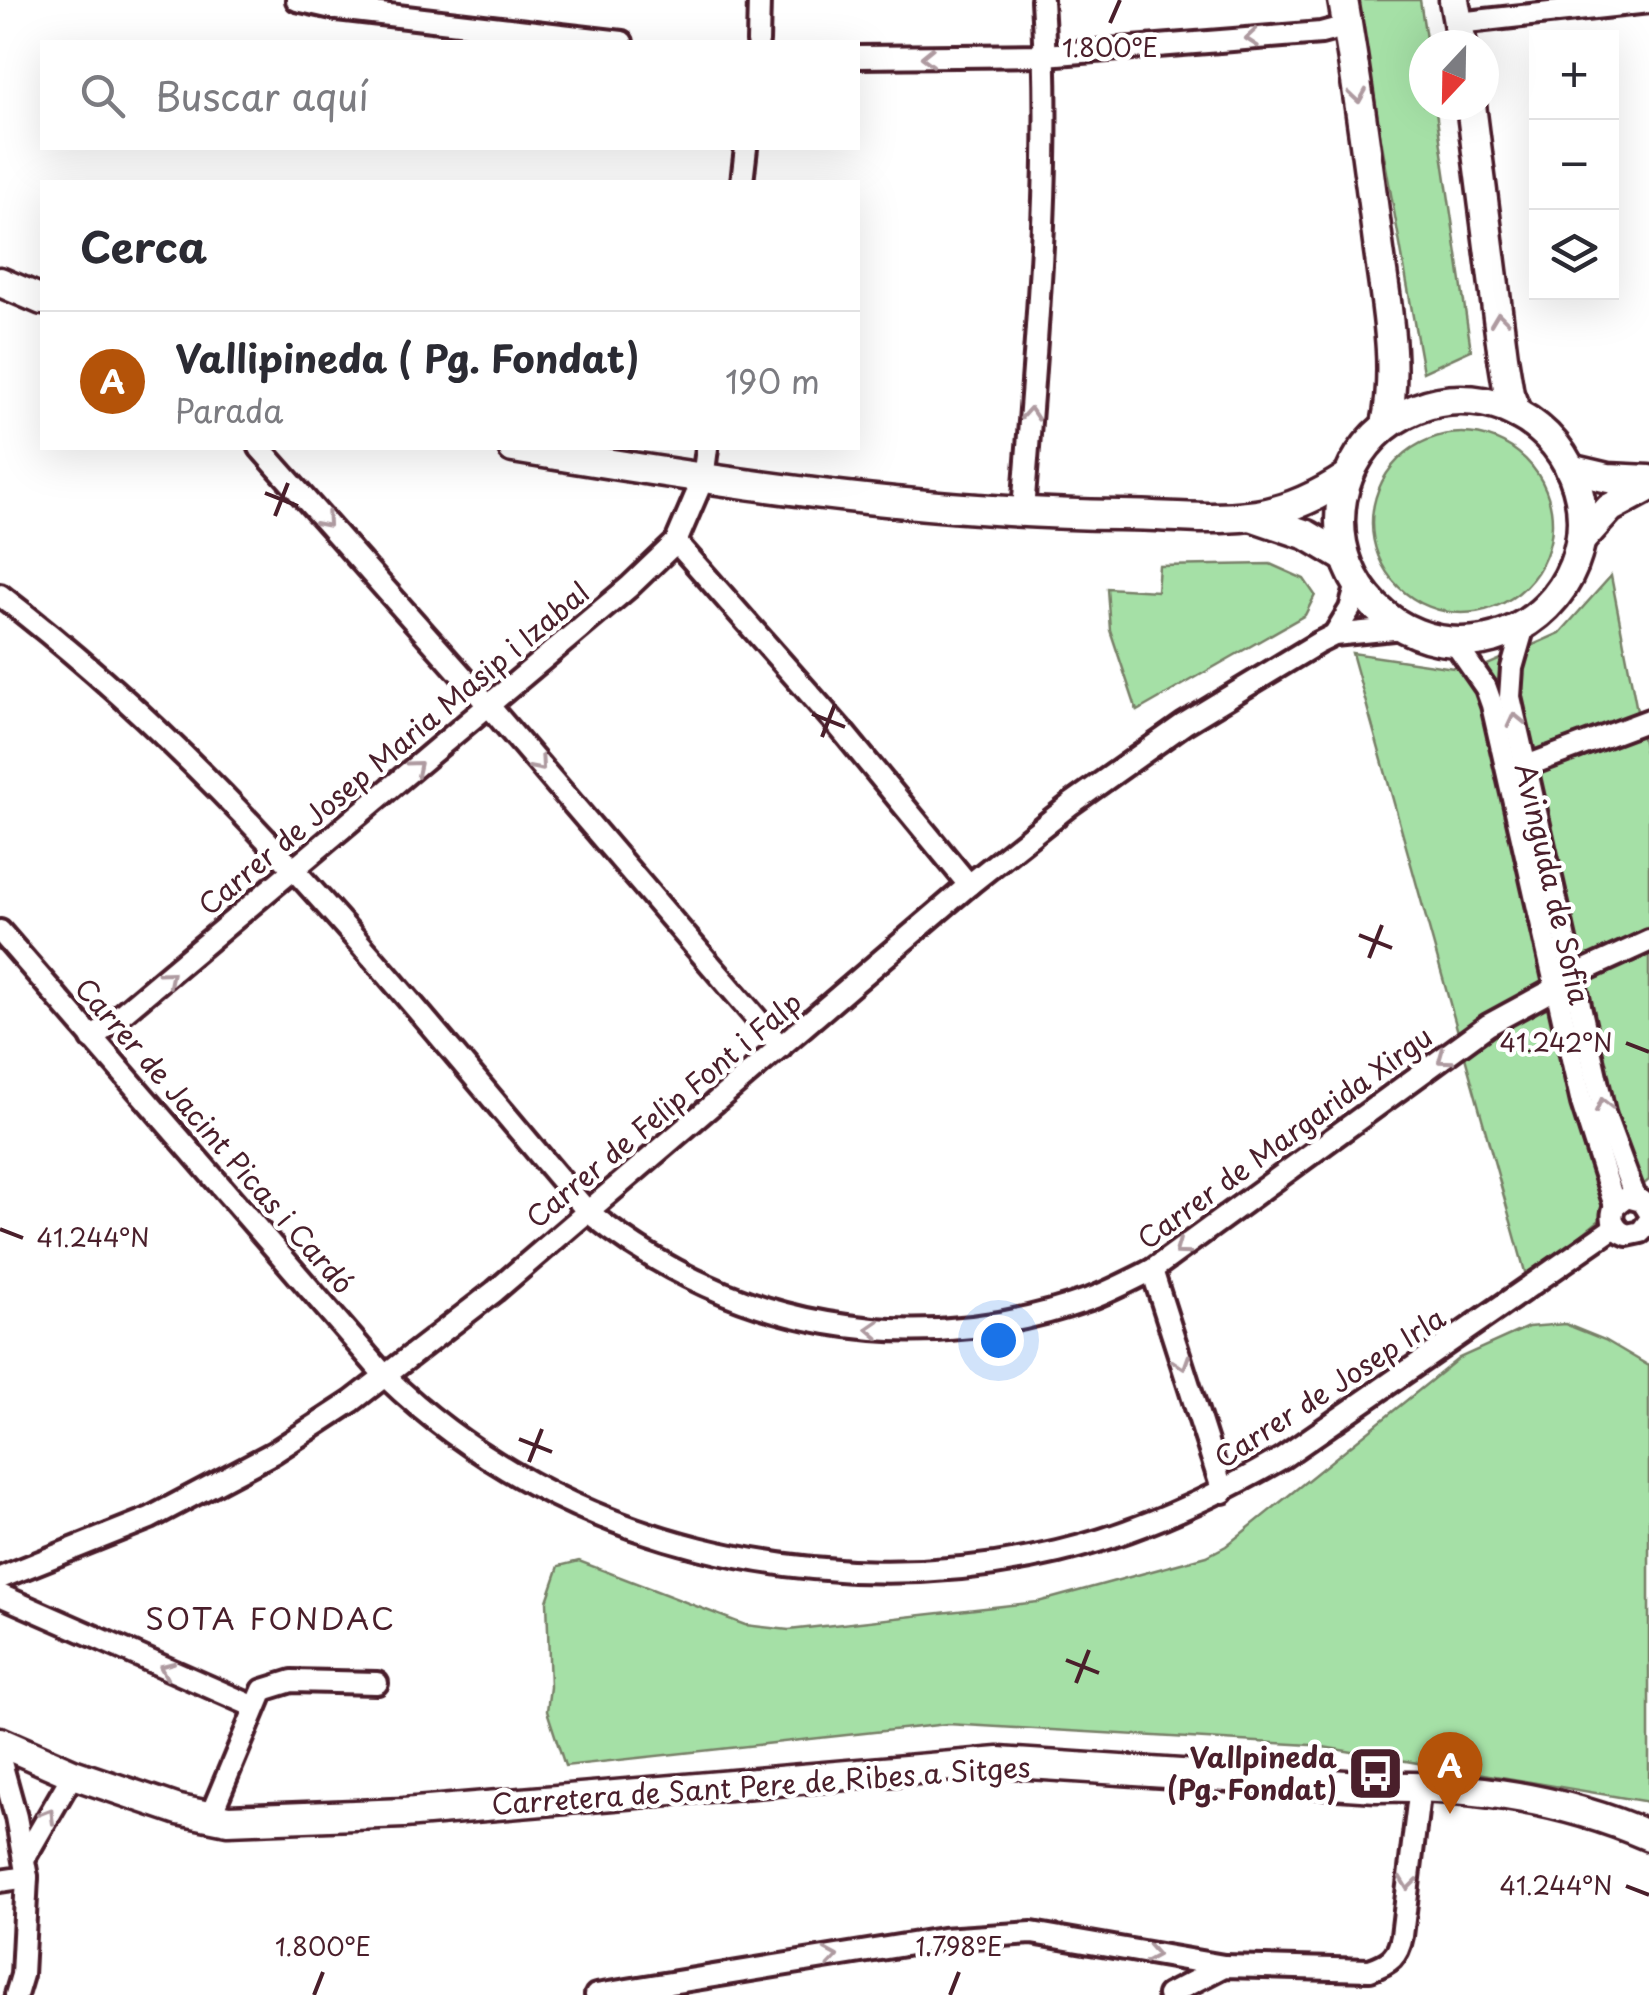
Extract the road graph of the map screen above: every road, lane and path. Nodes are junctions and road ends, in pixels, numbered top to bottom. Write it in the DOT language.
graph roads {
  1 [pos="297,0"];
  2 [pos="759,0"];
  3 [pos="1042,0"];
  4 [pos="1649,2"];
  5 [pos="1344,10"];
  6 [pos="1458,23"];
  7 [pos="605,40"];
  8 [pos="758,40"];
  9 [pos="1045,55"];
  10 [pos="860,58"];
  11 [pos="1472,120"];
  12 [pos="746,150"];
  13 [pos="742,180"];
  14 [pos="0,282"];
  15 [pos="40,299"];
  16 [pos="1517,414"];
  17 [pos="1386,426"];
  18 [pos="262,450"];
  19 [pos="525,450"];
  20 [pos="707,450"];
  21 [pos="1570,468"];
  22 [pos="1347,477"];
  23 [pos="703,480"];
  24 [pos="1649,484"];
  25 [pos="1023,511"];
  26 [pos="1249,516"];
  27 [pos="1581,540"];
  28 [pos="676,542"];
  29 [pos="1344,556"];
  30 [pos="1357,584"];
  31 [pos="0,595"];
  32 [pos="1524,626"];
  33 [pos="1402,628"];
  34 [pos="1334,635"];
  35 [pos="1454,642"];
  36 [pos="489,706"];
  37 [pos="1649,720"];
  38 [pos="1526,766"];
  39 [pos="296,869"];
  40 [pos="970,885"];
  41 [pos="0,931"];
  42 [pos="1649,941"];
  43 [pos="1564,982"];
  44 [pos="92,1039"];
  45 [pos="780,1047"];
  46 [pos="1614,1206"];
  47 [pos="587,1211"];
  48 [pos="1646,1217"];
  49 [pos="1615,1228"];
  50 [pos="1152,1270"];
  51 [pos="386,1376"];
  52 [pos="1223,1492"];
  53 [pos="0,1578"];
  54 [pos="0,1595"];
  55 [pos="378,1683"];
  56 [pos="255,1707"];
  57 [pos="0,1742"];
  58 [pos="0,1759"];
  59 [pos="73,1774"];
  60 [pos="1420,1786"];
  61 [pos="210,1817"];
  62 [pos="1649,1836"];
  63 [pos="26,1867"];
  64 [pos="0,1882"];
  65 [pos="1224,1966"];
  66 [pos="16,1995"];
  67 [pos="596,1995"];
  68 [pos="1168,1995"];
  1 -- 7 [label="street"];
  2 -- 8 [label="street"];
  3 -- 9 [label="street"];
  4 -- 6 [label="street"];
  5 -- 9 [label="street, one-way"];
  5 -- 17 [label="street, one-way"];
  9 -- 10 [label="street, one-way"];
  25 -- 9 [label="street, one-way"];
  16 -- 11 [label="street, one-way"];
  12 -- 13 [label="street"];
  14 -- 15 [label="street"];
  16 -- 17 [label="street"];
  16 -- 21 [label="street"];
  17 -- 22 [label="street"];
  18 -- 36 [label="street, one-way"];
  19 -- 23 [label="street"];
  20 -- 23 [label="street, Carrer de Josep Maria Masip i Izabal"];
  21 -- 24 [label="street"];
  21 -- 27 [label="street"];
  22 -- 26 [label="street"];
  22 -- 29 [label="street"];
  23 -- 25 [label="street"];
  23 -- 28 [label="street, Carrer de Josep Maria Masip i Izabal"];
  24 -- 27 [label="street"];
  25 -- 26 [label="street"];
  26 -- 29 [label="street"];
  27 -- 32 [label="street"];
  28 -- 36 [label="street, Carrer de Josep Maria Masip i Izabal"];
  28 -- 40 [label="street"];
  29 -- 30 [label="street"];
  30 -- 33 [label="street"];
  30 -- 34 [label="street"];
  31 -- 39 [label="street, Carrer de Margarida Xirgu"];
  32 -- 35 [label="street"];
  38 -- 32 [label="street, Avinguda de Sofia, one-way"];
  33 -- 34 [label="street, Carrer de Felip Font i Falp"];
  33 -- 35 [label="street"];
  34 -- 40 [label="street, Carrer de Felip Font i Falp"];
  35 -- 43 [label="street, Avinguda de Sofia"];
  39 -- 36 [label="street, Carrer de Josep Maria Masip i Izabal, one-way"];
  36 -- 45 [label="street, one-way"];
  37 -- 38 [label="street"];
  38 -- 43 [label="street, Avinguda de Sofia"];
  44 -- 39 [label="street, Carrer de Josep Maria Masip i Izabal, one-way"];
  39 -- 47 [label="street, Carrer de Margarida Xirgu"];
  40 -- 45 [label="street, Carrer de Felip Font i Falp"];
  41 -- 44 [label="street, Carrer de Jacint Picas i Cardó"];
  42 -- 43 [label="street, Carrer de Margarida Xirgu"];
  43 -- 46 [label="street, Avinguda de Sofia"];
  48 -- 43 [label="street, Avinguda de Sofia, one-way"];
  43 -- 50 [label="street, Carrer de Margarida Xirgu, one-way"];
  44 -- 51 [label="street, Carrer de Jacint Picas i Cardó"];
  45 -- 47 [label="street, Carrer de Felip Font i Falp"];
  46 -- 48 [label="street"];
  46 -- 49 [label="street, Avinguda de Sofia"];
  50 -- 47 [label="street, Carrer de Margarida Xirgu, one-way"];
  47 -- 51 [label="street, Carrer de Felip Font i Falp"];
  48 -- 49 [label="street"];
  49 -- 52 [label="street, Carrer de Josep Irla"];
  50 -- 52 [label="street, one-way"];
  51 -- 52 [label="street, Carrer de Josep Irla"];
  51 -- 53 [label="street, Carrer de Felip Font i Falp"];
  56 -- 54 [label="street, one-way"];
  55 -- 56 [label="street"];
  56 -- 61 [label="street"];
  57 -- 59 [label="street, Carretera de Sant Pere de Ribes a Sitges"];
  58 -- 63 [label="street"];
  59 -- 61 [label="street, Carretera de Sant Pere de Ribes a Sitges"];
  63 -- 59 [label="street, one-way"];
  60 -- 61 [label="street, Carretera de Sant Pere de Ribes a Sitges"];
  60 -- 62 [label="street, Carretera de Sant Pere de Ribes a Sitges"];
  60 -- 65 [label="street, one-way"];
  63 -- 64 [label="street"];
  63 -- 66 [label="street"];
  67 -- 65 [label="street, one-way"];
  65 -- 68 [label="street"];
}
